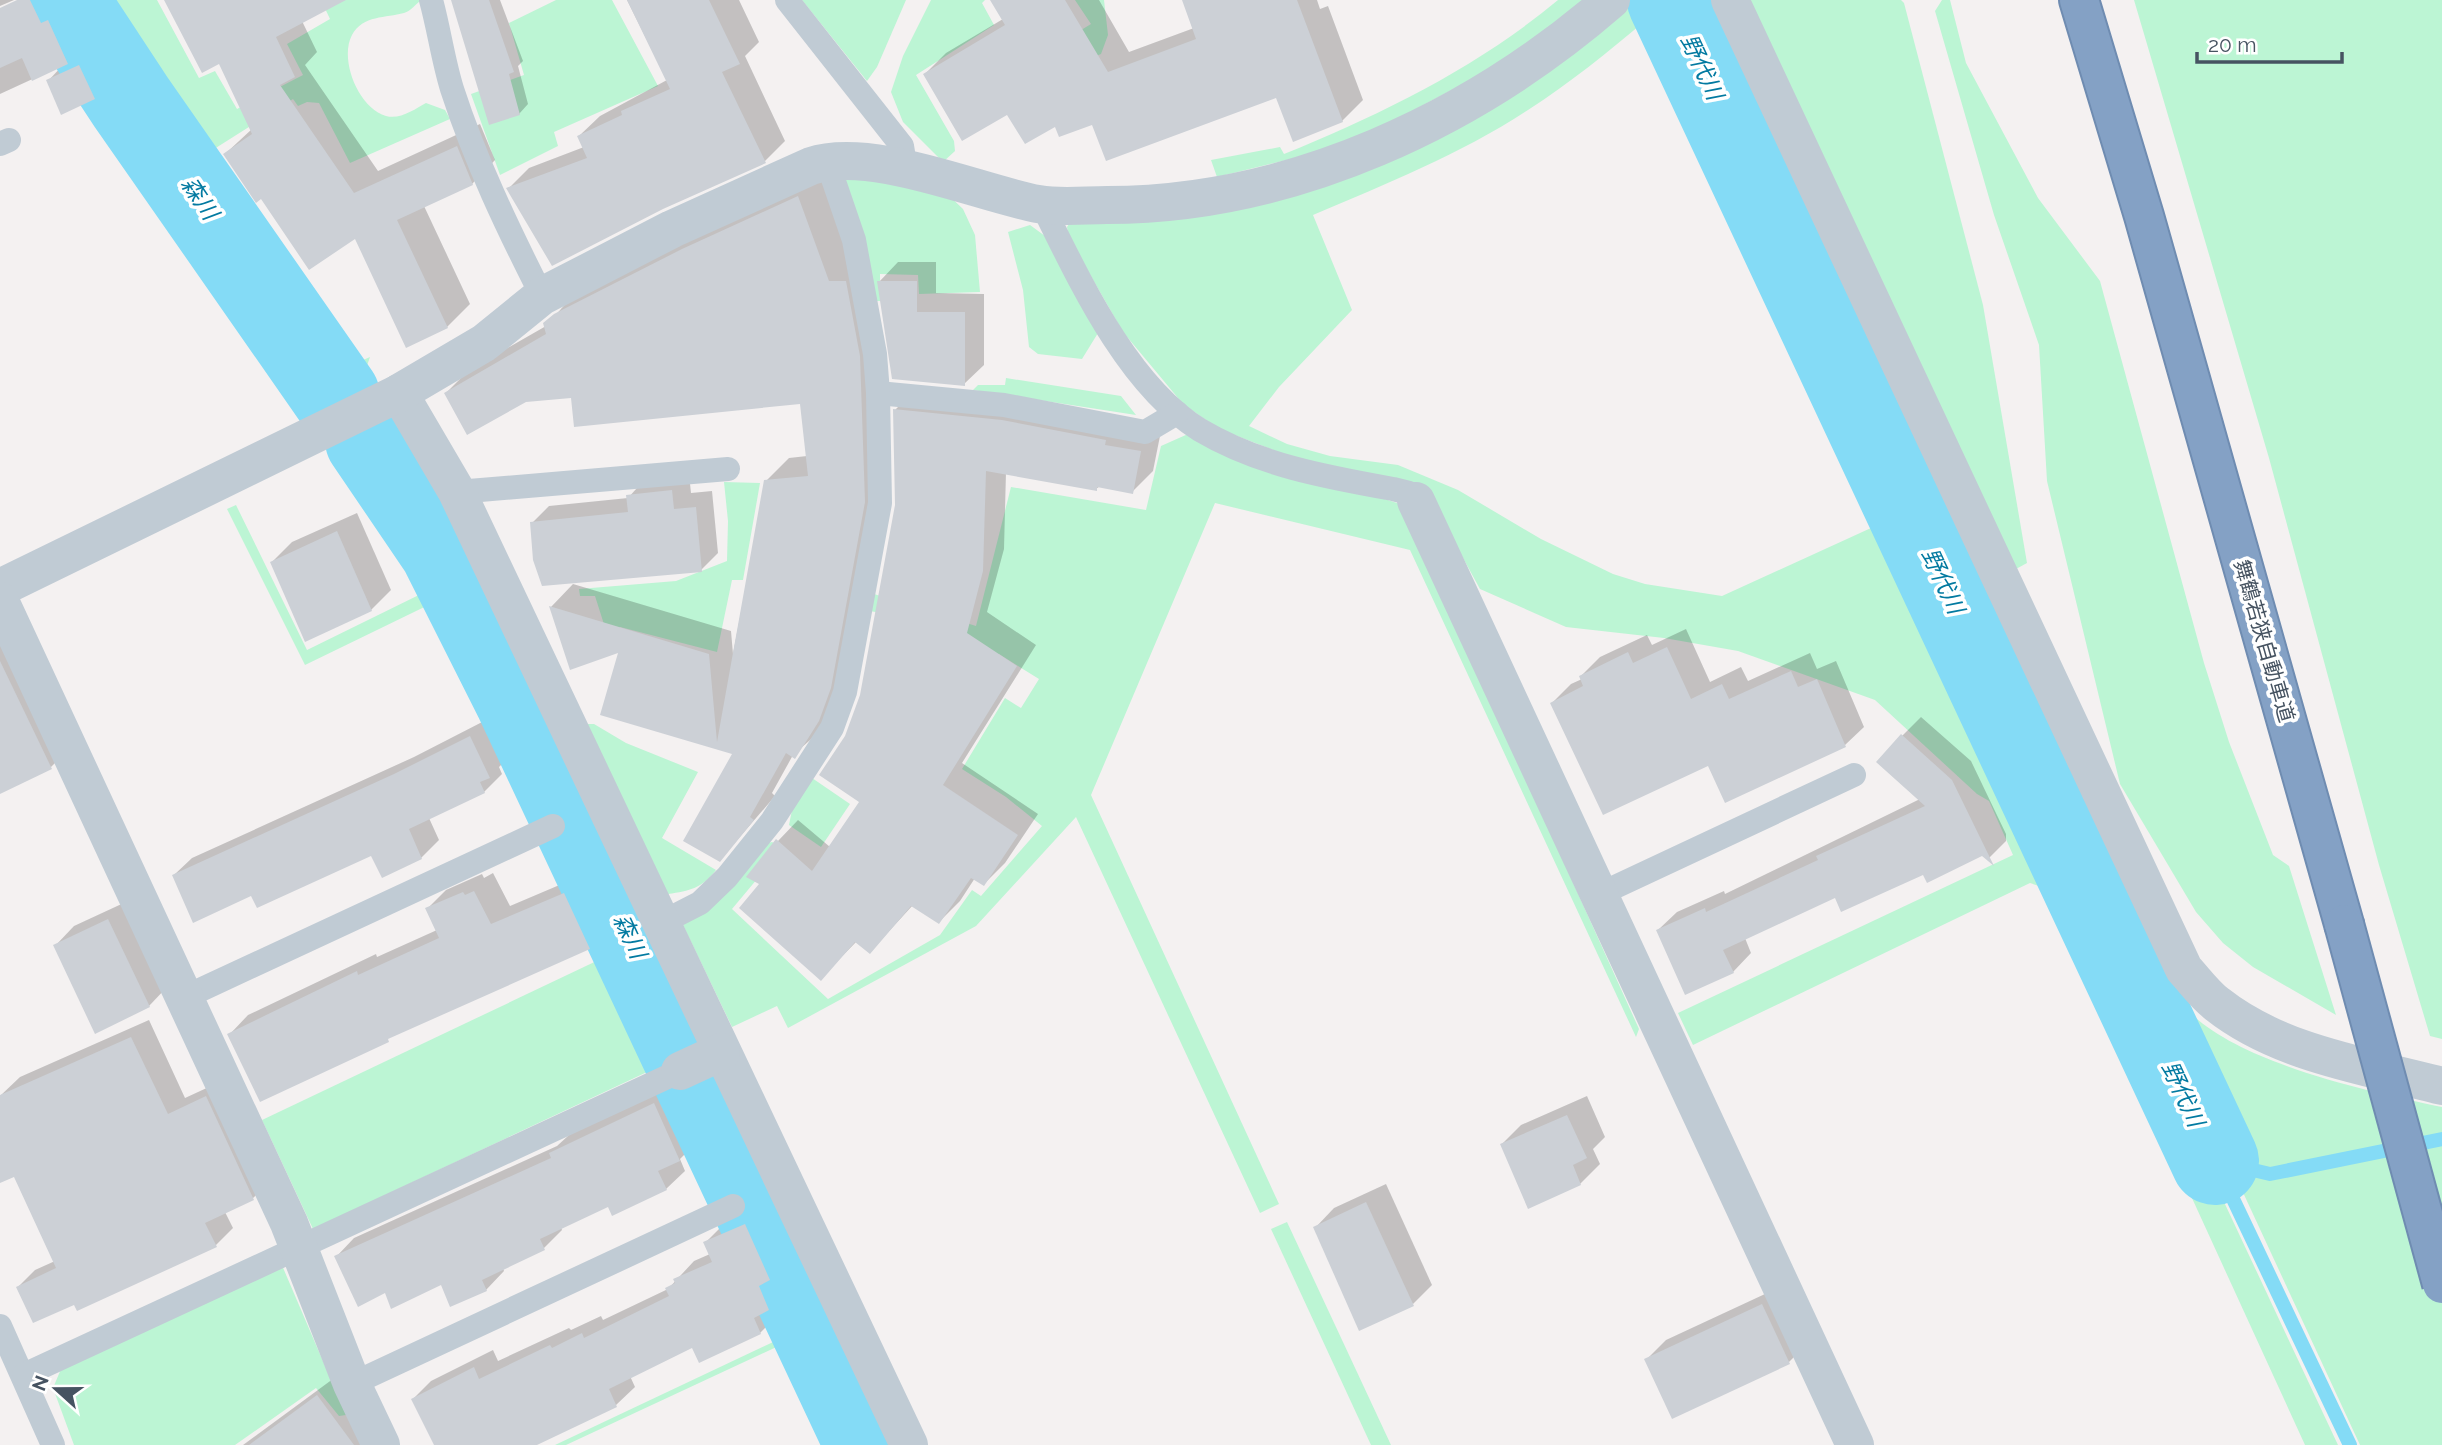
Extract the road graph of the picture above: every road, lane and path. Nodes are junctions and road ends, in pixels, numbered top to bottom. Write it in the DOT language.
graph roads {
  1 [pos="431,0"];
  2 [pos="787,0"];
  3 [pos="1611,0"];
  4 [pos="1730,0"];
  5 [pos="2079,0"];
  6 [pos="827,161"];
  7 [pos="906,171"];
  8 [pos="1042,205"];
  9 [pos="542,296"];
  10 [pos="399,393"];
  11 [pos="878,393"];
  12 [pos="1177,413"];
  13 [pos="728,469"];
  14 [pos="457,492"];
  15 [pos="1416,501"];
  16 [pos="0,588"];
  17 [pos="0,601"];
  18 [pos="1854,775"];
  19 [pos="553,826"];
  20 [pos="1600,894"];
  21 [pos="661,923"];
  22 [pos="183,998"];
  23 [pos="702,1061"];
  24 [pos="2442,1086"];
  25 [pos="733,1206"];
  26 [pos="298,1245"];
  27 [pos="2442,1283"];
  28 [pos="0,1326"];
  29 [pos="24,1375"];
  30 [pos="352,1384"];
  31 [pos="53,1445"];
  32 [pos="381,1445"];
  33 [pos="909,1445"];
  34 [pos="1855,1445"];
  1 -- 9 [label="lane"];
  2 -- 7 [label="lane"];
  3 -- 8 [label="street"];
  4 -- 24 [label="street"];
  5 -- 27 [label="highway, 舞鶴若狭自動車道, bridge"];
  6 -- 7 [label="street"];
  6 -- 9 [label="street"];
  6 -- 11 [label="lane"];
  7 -- 8 [label="street"];
  8 -- 12 [label="lane"];
  9 -- 10 [label="street"];
  10 -- 14 [label="street"];
  10 -- 16 [label="street"];
  11 -- 12 [label="lane"];
  11 -- 21 [label="lane"];
  12 -- 15 [label="lane"];
  13 -- 14 [label="lane"];
  14 -- 21 [label="street"];
  15 -- 20 [label="street"];
  17 -- 22 [label="street"];
  18 -- 20 [label="lane"];
  19 -- 22 [label="lane"];
  20 -- 34 [label="street"];
  21 -- 23 [label="street"];
  22 -- 26 [label="street"];
  23 -- 26 [label="lane"];
  23 -- 33 [label="street"];
  25 -- 30 [label="lane"];
  26 -- 29 [label="lane"];
  26 -- 30 [label="street"];
  28 -- 29 [label="lane"];
  29 -- 31 [label="lane"];
  30 -- 32 [label="street"];
}
